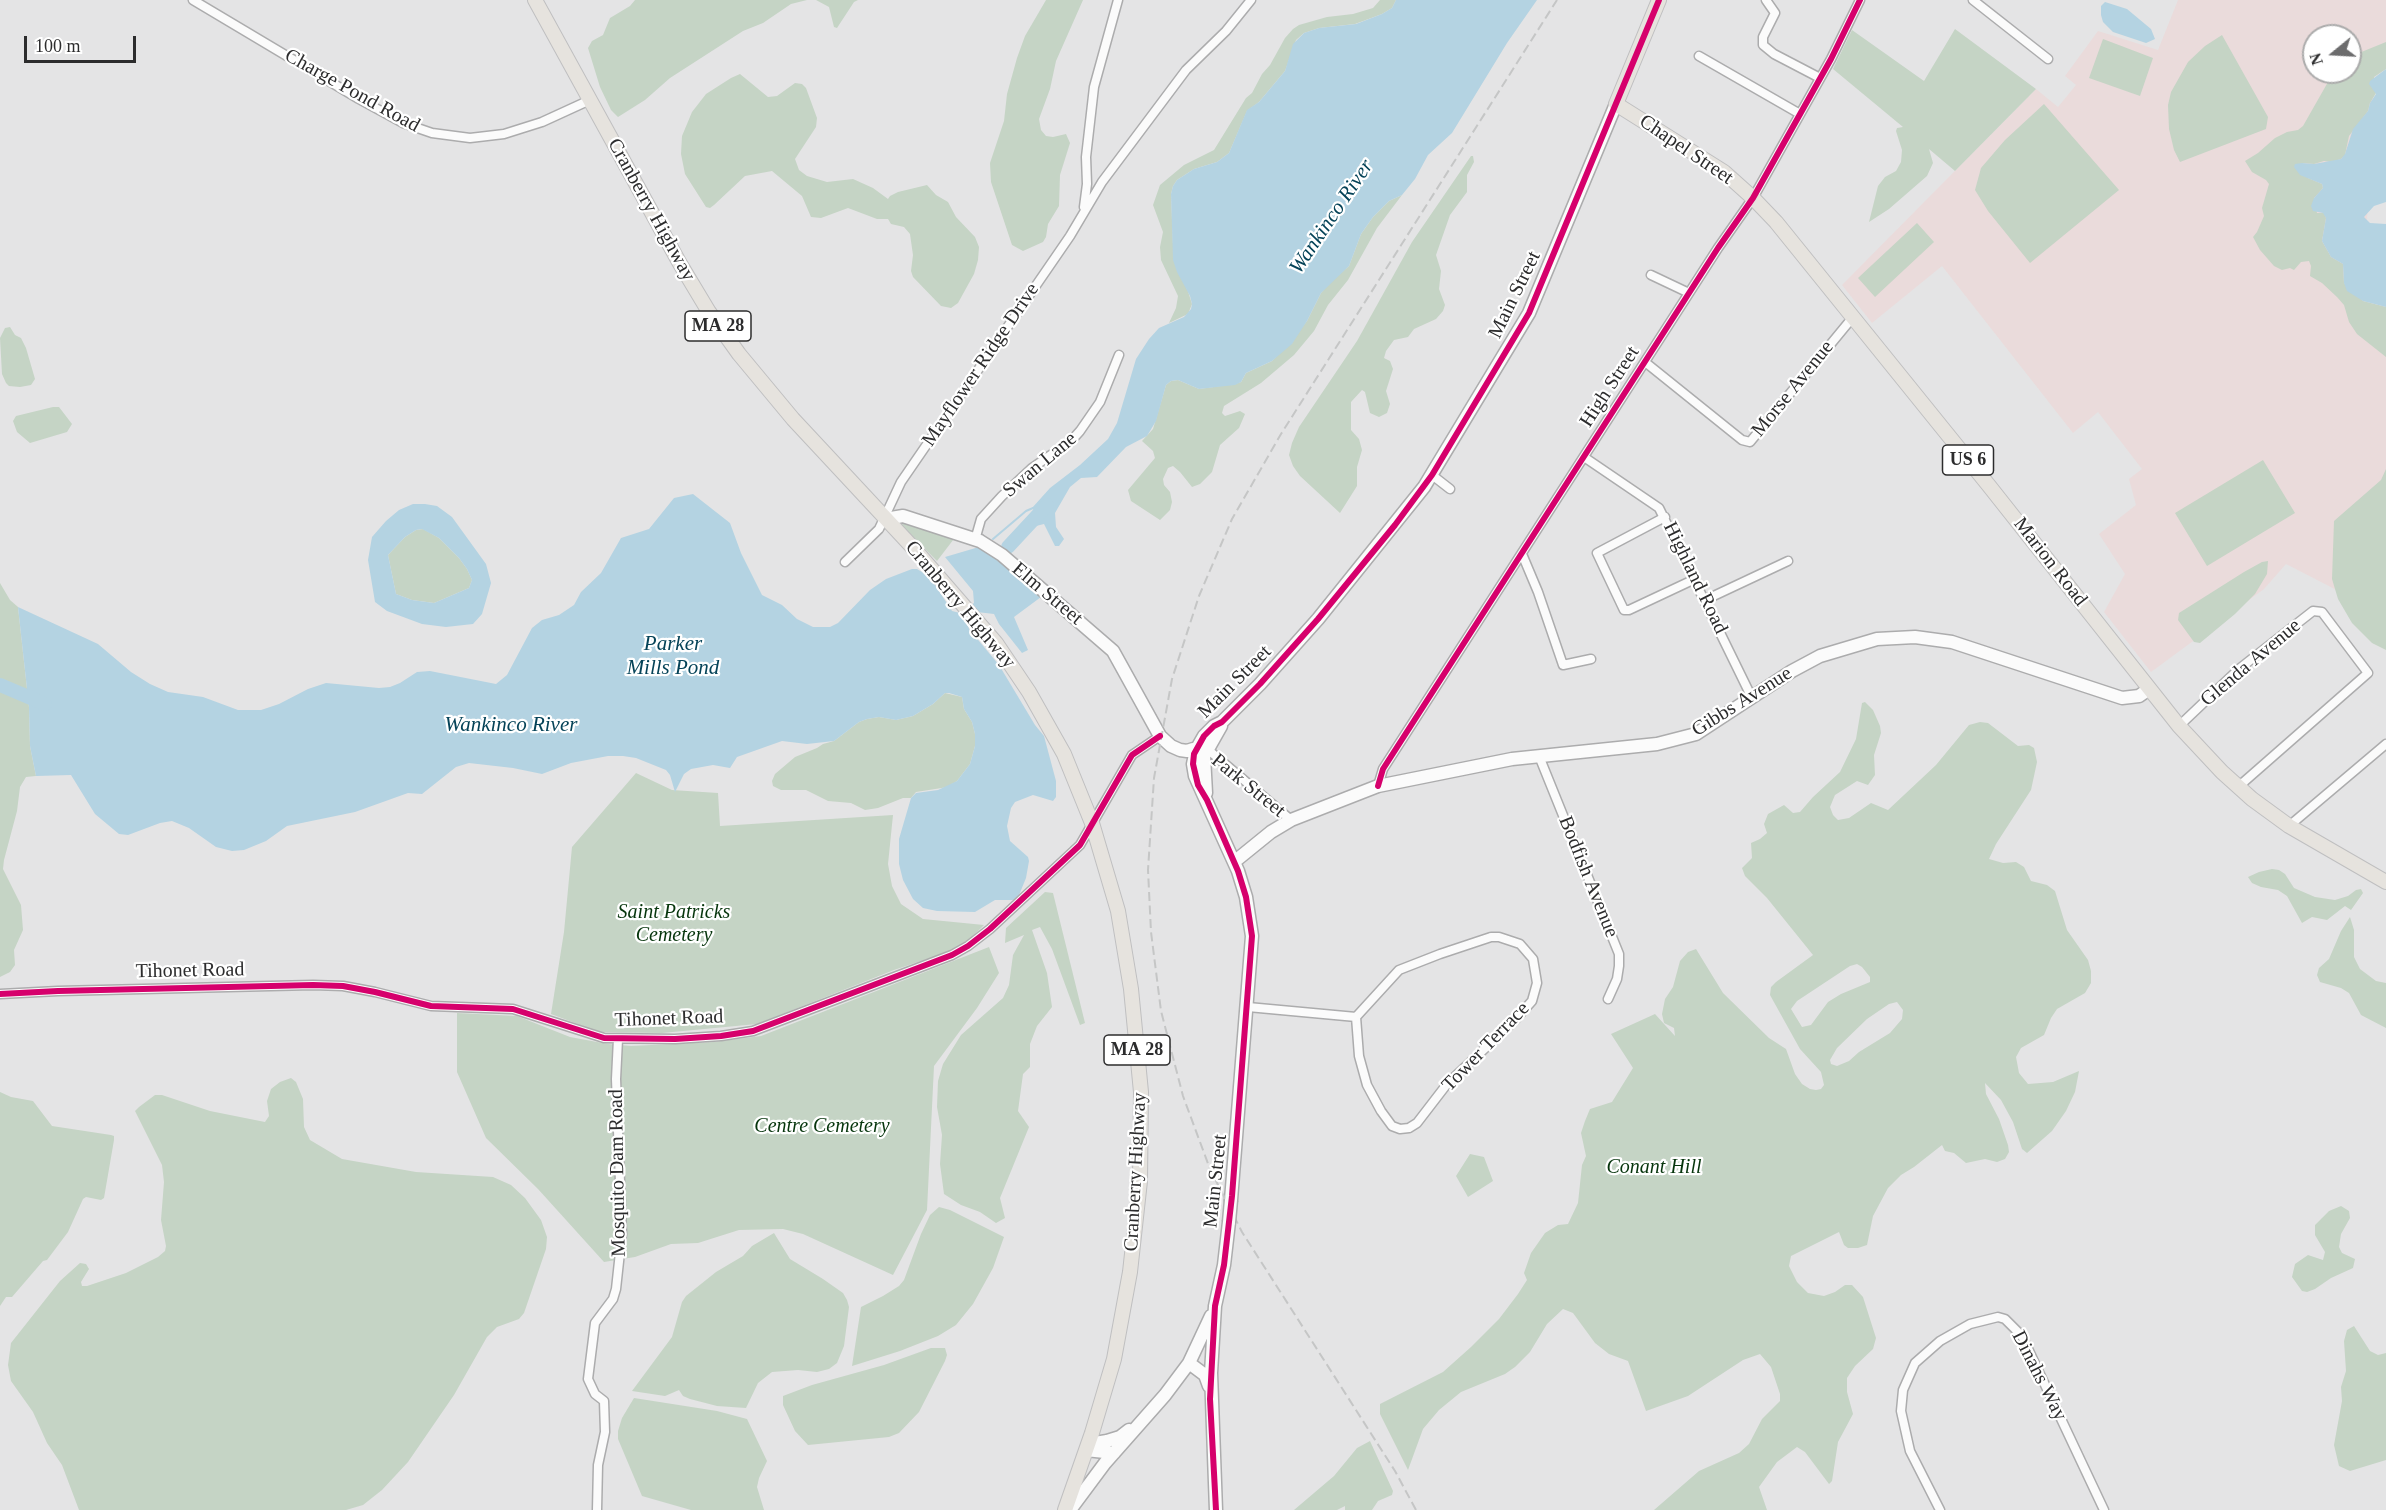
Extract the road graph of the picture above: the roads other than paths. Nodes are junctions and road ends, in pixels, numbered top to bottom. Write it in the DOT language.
graph roads {
  1 [pos="193,0"];
  2 [pos="535,0"];
  3 [pos="1118,0"];
  4 [pos="1251,0"];
  5 [pos="1659,0"];
  6 [pos="1766,0"];
  7 [pos="1860,0"];
  8 [pos="1973,0"];
  9 [pos="1699,56"];
  10 [pos="2048,59"];
  11 [pos="1820,78"];
  12 [pos="590,100"];
  13 [pos="1617,104"];
  14 [pos="1800,114"];
  15 [pos="1753,198"];
  16 [pos="1082,213"];
  17 [pos="1652,275"];
  18 [pos="1689,293"];
  19 [pos="1853,317"];
  20 [pos="1119,355"];
  21 [pos="1645,362"];
  22 [pos="1584,457"];
  23 [pos="1432,475"];
  24 [pos="1449,489"];
  25 [pos="1665,517"];
  26 [pos="885,519"];
  27 [pos="975,540"];
  28 [pos="1522,554"];
  29 [pos="1788,561"];
  30 [pos="845,562"];
  31 [pos="1695,579"];
  32 [pos="1705,600"];
  33 [pos="1591,659"];
  34 [pos="2149,689"];
  35 [pos="1752,698"];
  36 [pos="2179,726"];
  37 [pos="1160,736"];
  38 [pos="2386,744"];
  39 [pos="1198,750"];
  40 [pos="1539,756"];
  41 [pos="1378,786"];
  42 [pos="2238,787"];
  43 [pos="1292,820"];
  44 [pos="1092,823"];
  45 [pos="2289,826"];
  46 [pos="1234,862"];
  47 [pos="2386,882"];
  48 [pos="0,994"];
  49 [pos="1608,999"];
  50 [pos="1248,1007"];
  51 [pos="1356,1017"];
  52 [pos="618,1039"];
  53 [pos="1215,1306"];
  54 [pos="1191,1358"];
  55 [pos="1211,1373"];
  56 [pos="1211,1389"];
  57 [pos="1144,1419"];
  58 [pos="1088,1447"];
  59 [pos="1114,1453"];
  60 [pos="597,1510"];
  61 [pos="1068,1510"];
  62 [pos="1216,1510"];
  63 [pos="1940,1510"];
  64 [pos="2104,1510"];
  1 -- 12 [label="street, Charge Pond Road"];
  2 -- 12 [label="main road, Cranberry Highway / MA 28"];
  3 -- 16 [label="street, Mayflower Ridge Drive"];
  4 -- 16 [label="street, Mayflower Ridge Drive"];
  5 -- 13 [label="main road, Main Street"];
  6 -- 11 [label="street"];
  7 -- 11 [label="street, High Street"];
  8 -- 10 [label="street"];
  9 -- 14 [label="street"];
  11 -- 14 [label="street, High Street"];
  12 -- 26 [label="main road, Cranberry Highway / MA 28"];
  13 -- 15 [label="main road, Chapel Street / US 6"];
  13 -- 23 [label="main road, Main Street"];
  14 -- 15 [label="street, High Street"];
  15 -- 18 [label="street, High Street"];
  15 -- 19 [label="main road, Marion Road / US 6"];
  16 -- 26 [label="street, Mayflower Ridge Drive"];
  17 -- 18 [label="street"];
  18 -- 21 [label="street, High Street"];
  19 -- 21 [label="street, Morse Avenue"];
  19 -- 34 [label="main road, Marion Road / US 6"];
  20 -- 27 [label="street, Swan Lane"];
  21 -- 22 [label="street, High Street"];
  22 -- 25 [label="street, Highland Road"];
  22 -- 28 [label="street, High Street"];
  23 -- 24 [label="street"];
  23 -- 39 [label="main road, Main Street"];
  25 -- 31 [label="street, Highland Road"];
  25 -- 31 [label="street"];
  26 -- 27 [label="main road, Elm Street"];
  26 -- 30 [label="street, Mayflower Ridge Drive"];
  26 -- 44 [label="main road, Cranberry Highway / MA 28"];
  27 -- 37 [label="main road, Elm Street"];
  28 -- 33 [label="street"];
  28 -- 41 [label="street, High Street"];
  29 -- 32 [label="street"];
  31 -- 32 [label="street, Highland Road"];
  32 -- 35 [label="street, Highland Road"];
  34 -- 35 [label="main road, Gibbs Avenue"];
  34 -- 36 [label="main road, Marion Road / US 6"];
  35 -- 40 [label="main road, Gibbs Avenue"];
  36 -- 42 [label="main road, Marion Road / US 6"];
  36 -- 42 [label="street, Glenda Avenue"];
  37 -- 39 [label="main road, Elm Street"];
  37 -- 44 [label="street, Tihonet Road"];
  38 -- 45 [label="street"];
  39 -- 43 [label="street, Park Street"];
  39 -- 46 [label="main road, Main Street"];
  40 -- 41 [label="main road, Gibbs Avenue"];
  40 -- 49 [label="street, Bodfish Avenue"];
  41 -- 43 [label="main road, Gibbs Avenue"];
  42 -- 45 [label="main road, Marion Road / US 6"];
  43 -- 46 [label="main road, Gibbs Avenue"];
  44 -- 52 [label="street, Tihonet Road"];
  44 -- 58 [label="main road, Cranberry Highway / MA 28"];
  45 -- 47 [label="main road, Marion Road / US 6"];
  46 -- 50 [label="main road, Main Street"];
  48 -- 52 [label="street, Tihonet Road"];
  50 -- 51 [label="street"];
  50 -- 53 [label="main road, Main Street, bridge"];
  51 -- 51 [label="street, Tower Terrace"];
  52 -- 60 [label="street, Mosquito Dam Road"];
  53 -- 54 [label="main road"];
  53 -- 55 [label="main road, Main Street"];
  54 -- 55 [label="main road"];
  54 -- 56 [label="main road"];
  54 -- 57 [label="main road"];
  55 -- 56 [label="main road, Main Street"];
  56 -- 62 [label="main road, Main Street"];
  57 -- 58 [label="main road"];
  57 -- 59 [label="main road"];
  58 -- 59 [label="main road"];
  58 -- 61 [label="main road, Cranberry Highway / MA 28"];
  59 -- 61 [label="main road"];
  63 -- 64 [label="street, Dinahs Way"];
}
